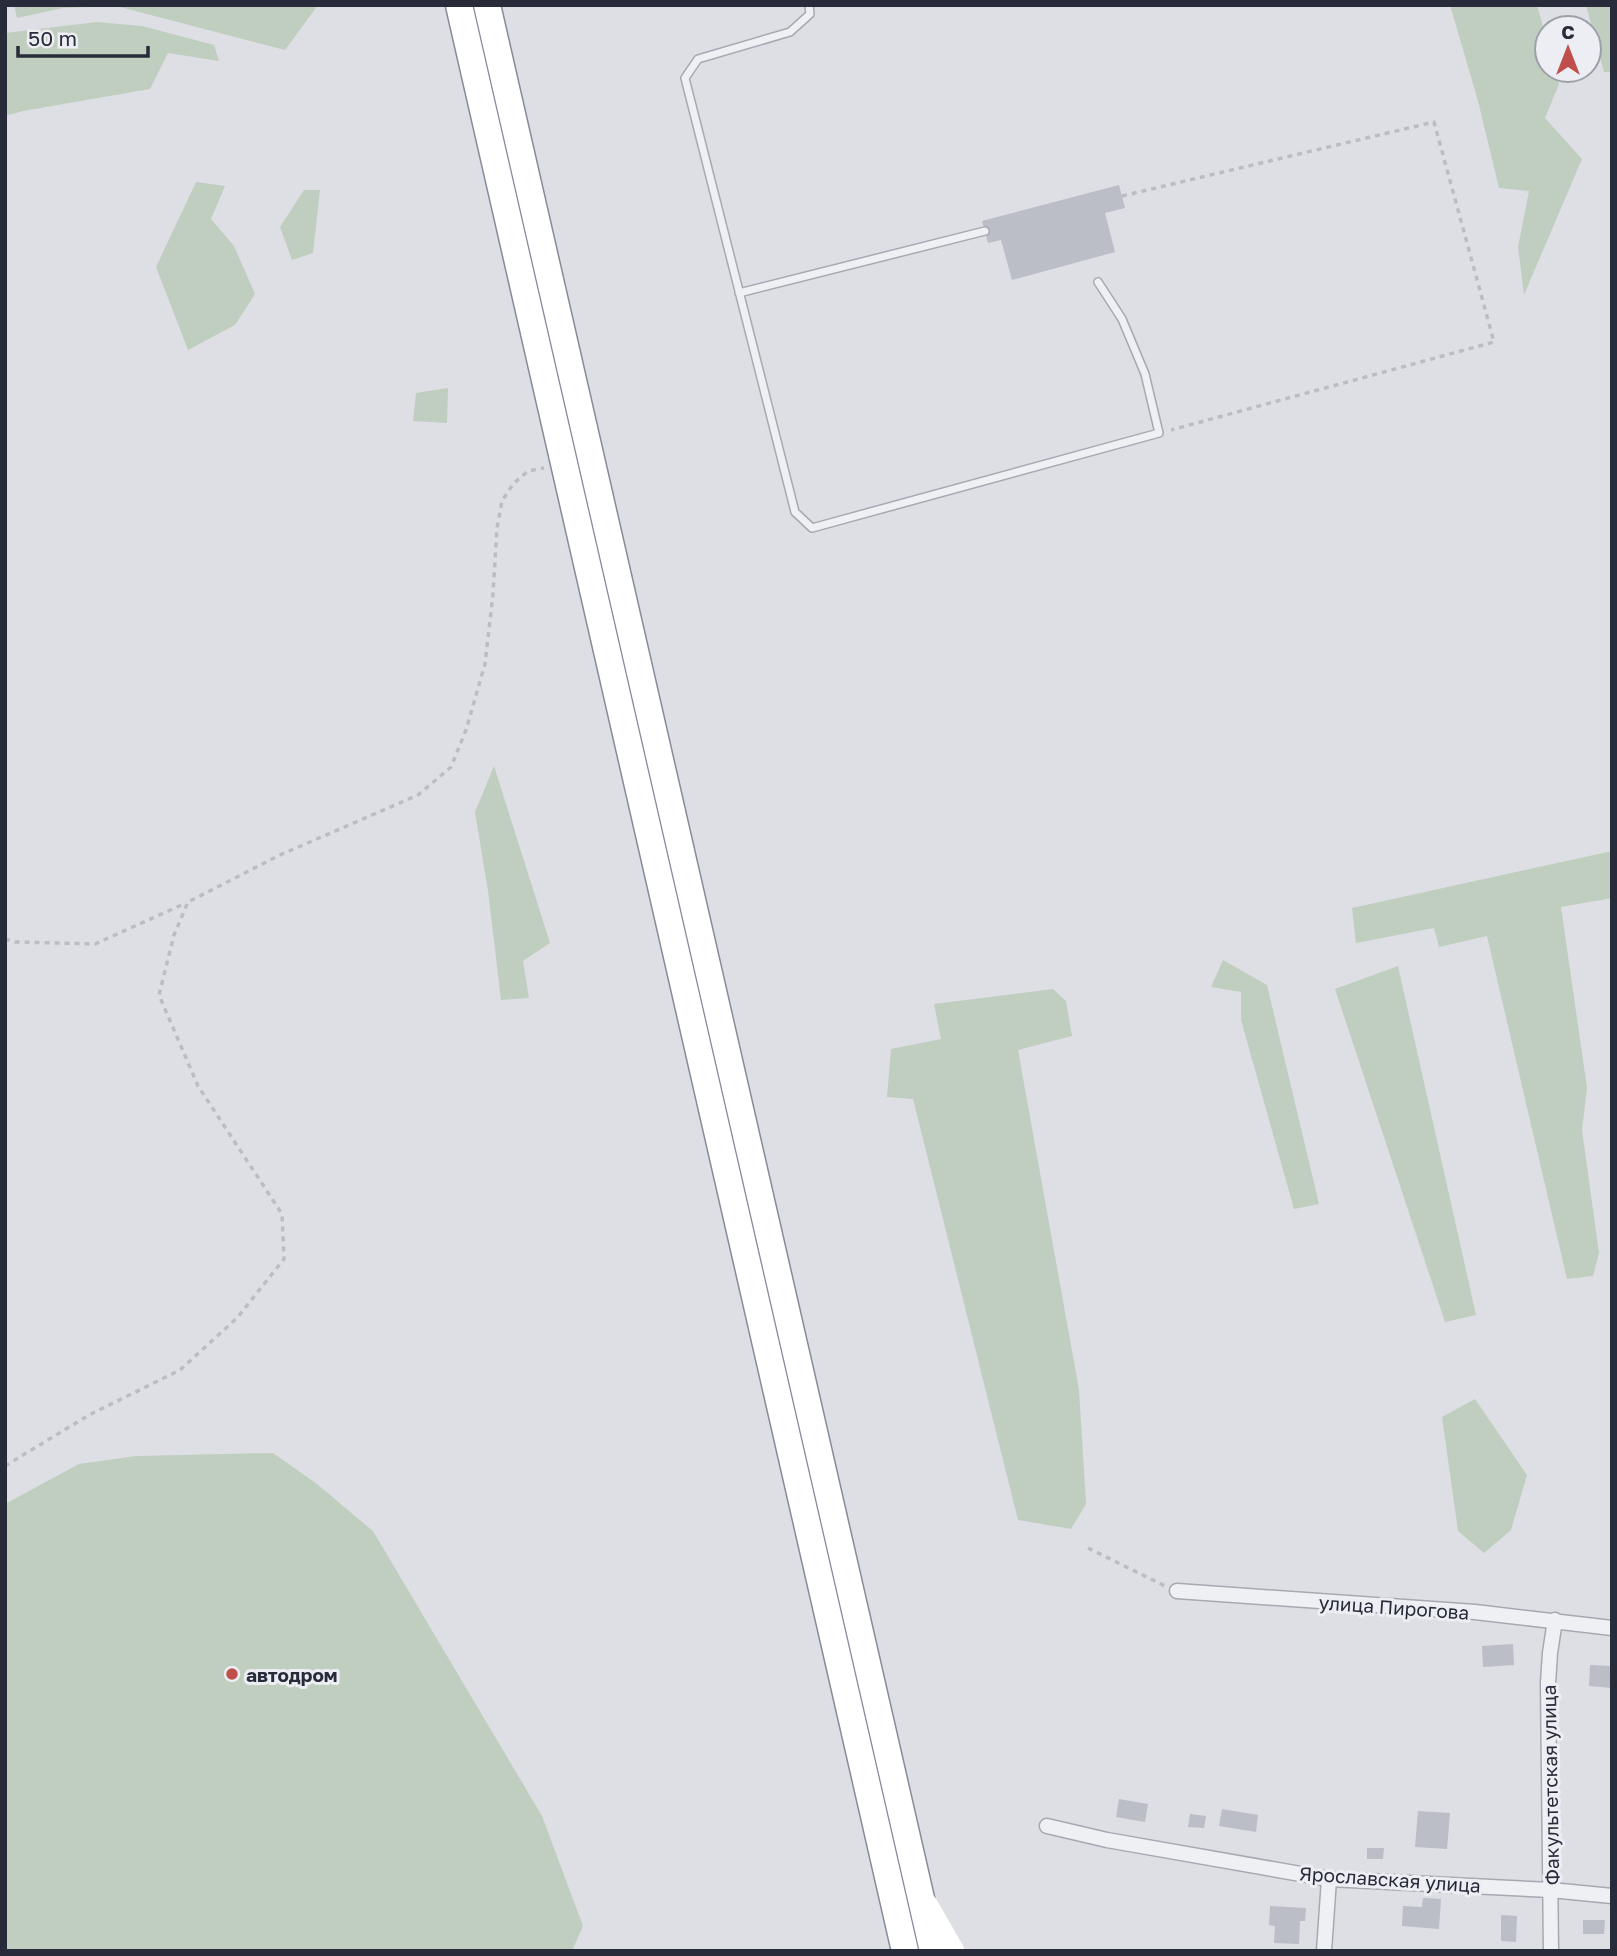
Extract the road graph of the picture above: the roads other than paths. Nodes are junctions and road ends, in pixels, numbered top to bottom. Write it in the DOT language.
graph roads {
  1 [pos="459,5"];
  2 [pos="487,5"];
  3 [pos="809,5"];
  4 [pos="985,231"];
  5 [pos="1098,282"];
  6 [pos="739,293"];
  7 [pos="1177,1591"];
  8 [pos="1555,1620"];
  9 [pos="1612,1628"];
  10 [pos="1047,1826"];
  11 [pos="1329,1879"];
  12 [pos="1550,1890"];
  13 [pos="920,1892"];
  14 [pos="1612,1896"];
  15 [pos="897,1916"];
  16 [pos="897,1951"];
  17 [pos="905,1951"];
  18 [pos="933,1951"];
  19 [pos="954,1951"];
  20 [pos="1324,1951"];
  21 [pos="1551,1951"];
  1 -- 15 [label="highway"];
  2 -- 13 [label="highway"];
  3 -- 6 [label="lane"];
  4 -- 6 [label="lane"];
  5 -- 6 [label="lane"];
  7 -- 8 [label="street, улица Пирогова"];
  8 -- 9 [label="street, улица Пирогова"];
  8 -- 12 [label="street, Факультетская улица"];
  10 -- 11 [label="street, Ярославская улица"];
  11 -- 12 [label="street, Ярославская улица"];
  11 -- 20 [label="street"];
  12 -- 14 [label="street, Ярославская улица"];
  12 -- 21 [label="street, Факультетская улица"];
  13 -- 18 [label="highway"];
  13 -- 19 [label="main road"];
  15 -- 16 [label="main road"];
  15 -- 17 [label="highway"];
}
